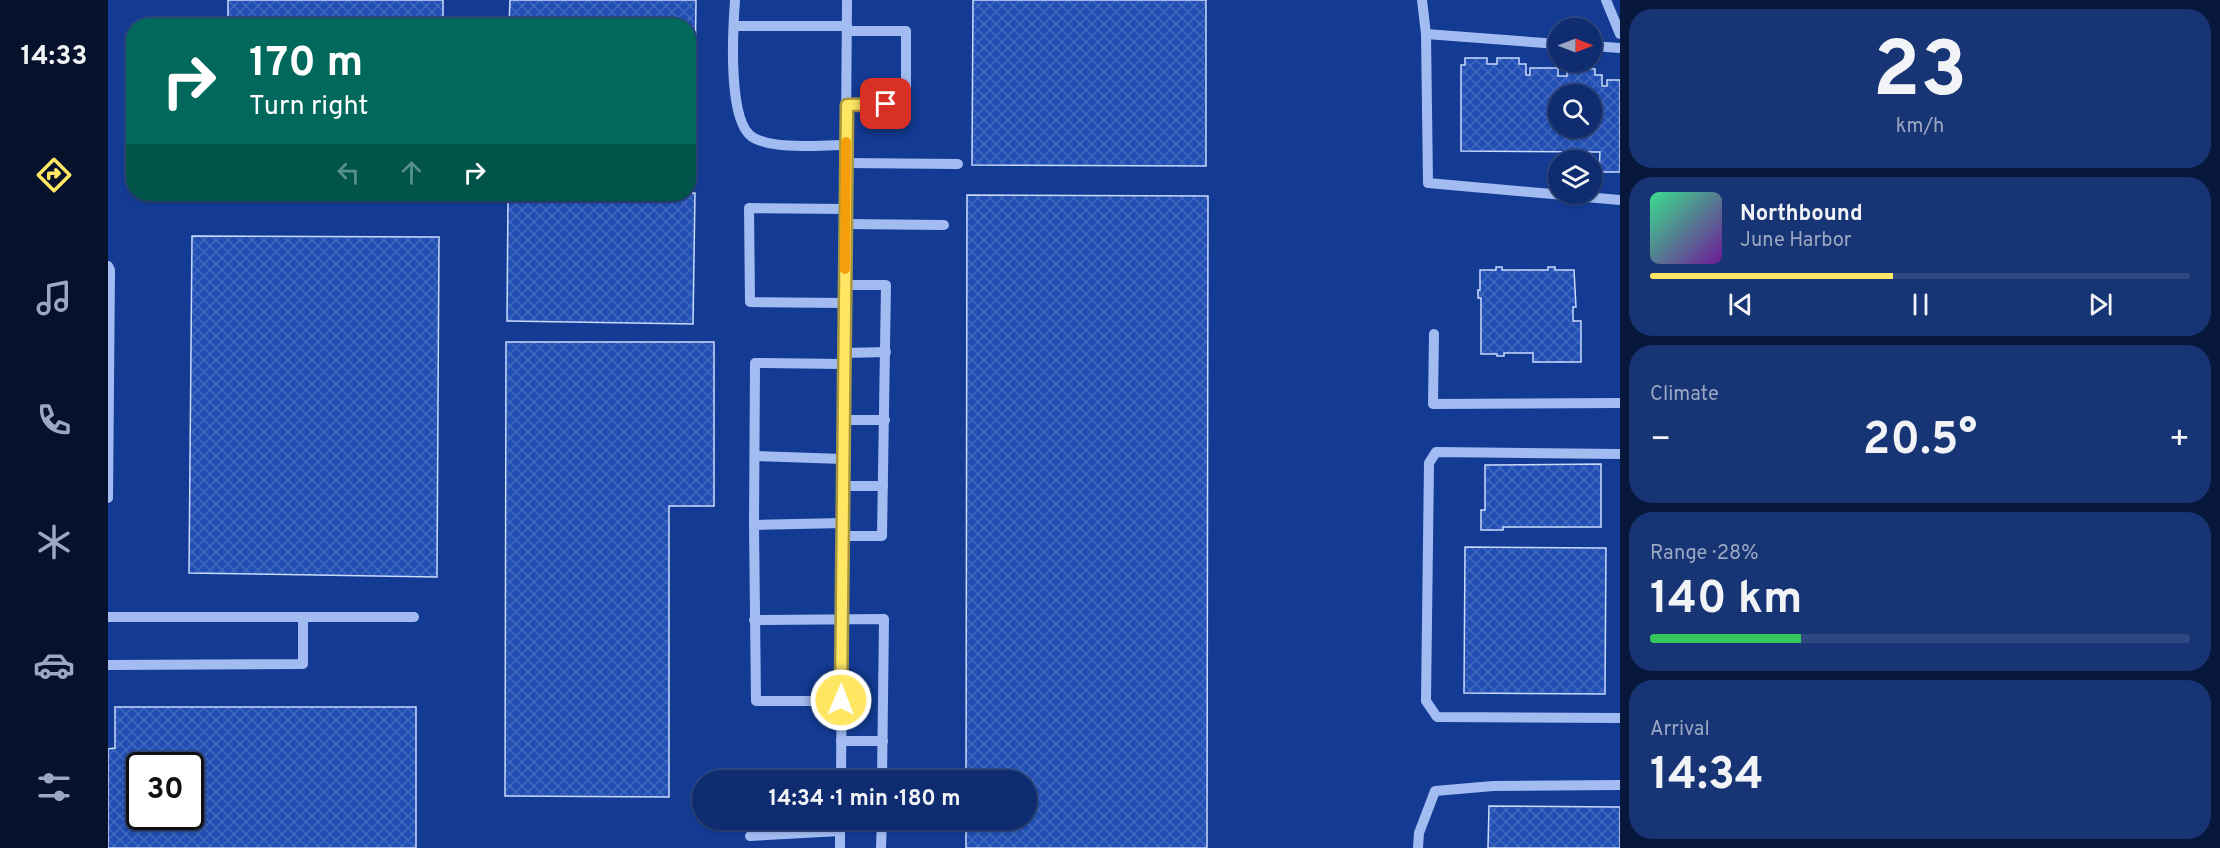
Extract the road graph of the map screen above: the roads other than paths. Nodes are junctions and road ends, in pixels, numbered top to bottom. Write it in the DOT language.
graph roads {
  1 [pos="735,0"];
  2 [pos="847,0"];
  3 [pos="1422,0"];
  4 [pos="1606,0"];
  5 [pos="734,26"];
  6 [pos="847,28"];
  7 [pos="1426,34"];
  8 [pos="1620,34"];
  9 [pos="1548,43"];
  10 [pos="1602,47"];
  11 [pos="1620,48"];
  12 [pos="847,105"];
  13 [pos="846,145"];
  14 [pos="846,163"];
  15 [pos="958,164"];
  16 [pos="1620,200"];
  17 [pos="846,209"];
  18 [pos="845,224"];
  19 [pos="944,225"];
  20 [pos="108,266"];
  21 [pos="845,285"];
  22 [pos="845,303"];
  23 [pos="1434,334"];
  24 [pos="886,352"];
  25 [pos="844,358"];
  26 [pos="1620,403"];
  27 [pos="844,420"];
  28 [pos="885,420"];
  29 [pos="1620,454"];
  30 [pos="755,456"];
  31 [pos="843,459"];
  32 [pos="843,486"];
  33 [pos="883,486"];
  34 [pos="108,498"];
  35 [pos="843,523"];
  36 [pos="754,525"];
  37 [pos="843,536"];
  38 [pos="108,617"];
  39 [pos="303,617"];
  40 [pos="414,617"];
  41 [pos="842,619"];
  42 [pos="754,620"];
  43 [pos="108,665"];
  44 [pos="841,700"];
  45 [pos="1620,718"];
  46 [pos="841,741"];
  47 [pos="883,741"];
  48 [pos="841,770"];
  49 [pos="882,770"];
  50 [pos="1620,785"];
  51 [pos="882,830"];
  52 [pos="840,831"];
  53 [pos="750,836"];
  54 [pos="840,848"];
  55 [pos="881,848"];
  56 [pos="1418,848"];
  1 -- 5 [label="street"];
  2 -- 6 [label="street"];
  3 -- 7 [label="street"];
  4 -- 8 [label="street"];
  5 -- 6 [label="street"];
  5 -- 13 [label="street"];
  6 -- 12 [label="street"];
  6 -- 12 [label="street"];
  7 -- 9 [label="street"];
  7 -- 16 [label="street"];
  10 -- 11 [label="street"];
  12 -- 13 [label="street"];
  13 -- 14 [label="street"];
  14 -- 15 [label="street"];
  14 -- 17 [label="street"];
  17 -- 18 [label="street"];
  17 -- 22 [label="street"];
  18 -- 19 [label="street"];
  18 -- 21 [label="street"];
  20 -- 34 [label="street"];
  21 -- 22 [label="street"];
  21 -- 24 [label="street"];
  22 -- 25 [label="street"];
  23 -- 26 [label="street"];
  24 -- 25 [label="street"];
  24 -- 28 [label="street"];
  25 -- 27 [label="street"];
  25 -- 30 [label="street"];
  27 -- 28 [label="street"];
  27 -- 31 [label="street"];
  28 -- 33 [label="street"];
  29 -- 45 [label="street"];
  30 -- 31 [label="street"];
  30 -- 36 [label="street"];
  31 -- 32 [label="street"];
  32 -- 33 [label="street"];
  32 -- 35 [label="street"];
  33 -- 37 [label="street"];
  35 -- 36 [label="street"];
  35 -- 37 [label="street"];
  36 -- 42 [label="street"];
  37 -- 41 [label="street"];
  38 -- 39 [label="street"];
  39 -- 40 [label="street"];
  39 -- 43 [label="street"];
  41 -- 42 [label="street"];
  41 -- 44 [label="street"];
  41 -- 47 [label="street"];
  42 -- 44 [label="street"];
  44 -- 46 [label="street"];
  46 -- 47 [label="street"];
  46 -- 48 [label="street"];
  47 -- 49 [label="street"];
  50 -- 56 [label="street"];
  51 -- 55 [label="street"];
  52 -- 53 [label="street"];
  52 -- 54 [label="street"];
}
